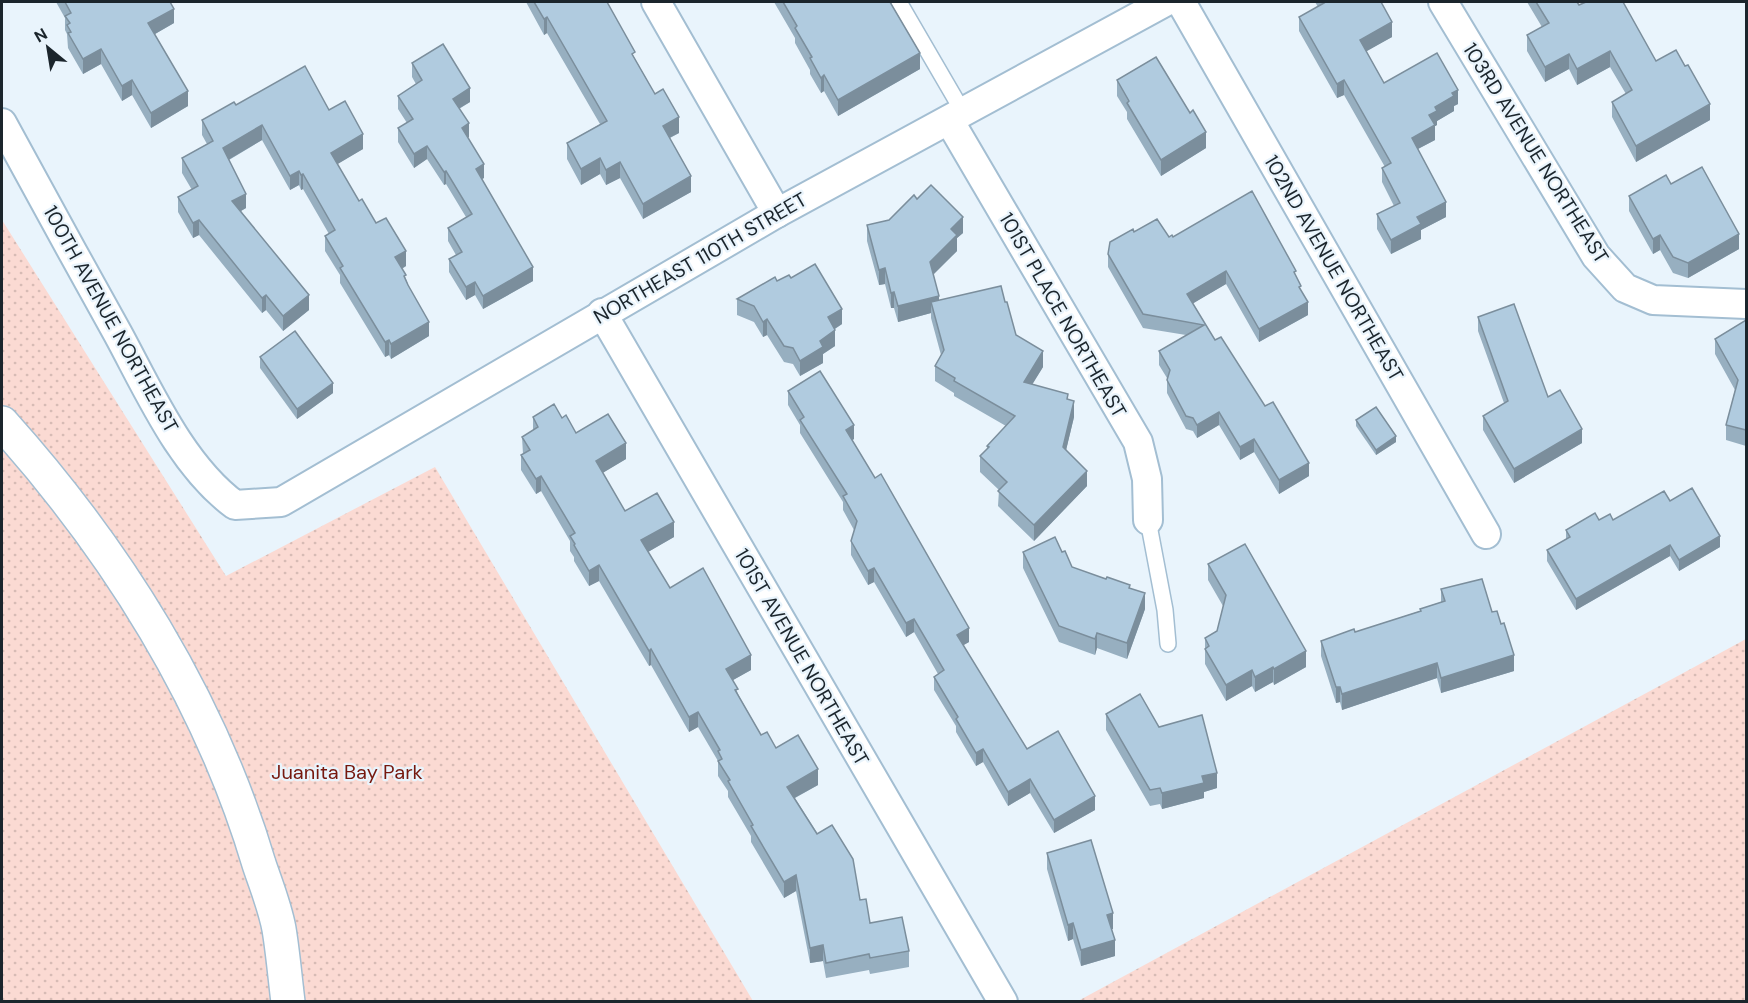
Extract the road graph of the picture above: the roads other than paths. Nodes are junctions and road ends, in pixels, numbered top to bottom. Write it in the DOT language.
graph roads {
  1 [pos="656,2"];
  2 [pos="899,2"];
  3 [pos="1166,2"];
  4 [pos="1181,2"];
  5 [pos="1443,2"];
  6 [pos="956,116"];
  7 [pos="2,123"];
  8 [pos="777,213"];
  9 [pos="1746,304"];
  10 [pos="602,314"];
  11 [pos="2,423"];
  12 [pos="235,505"];
  13 [pos="1148,520"];
  14 [pos="1486,534"];
  15 [pos="1168,644"];
  16 [pos="288,1002"];
  17 [pos="1003,1002"];
  1 -- 8 [label="street"];
  2 -- 6 [label="lane"];
  3 -- 6 [label="street, NORTHEAST 110TH STREET"];
  4 -- 14 [label="street, 102ND AVENUE NORTHEAST"];
  5 -- 9 [label="street, 103RD AVENUE NORTHEAST"];
  6 -- 8 [label="street, NORTHEAST 110TH STREET"];
  6 -- 13 [label="street, 101ST PLACE NORTHEAST"];
  7 -- 12 [label="street, 100TH AVENUE NORTHEAST"];
  8 -- 10 [label="street, NORTHEAST 110TH STREET"];
  10 -- 12 [label="street, NORTHEAST 110TH STREET"];
  10 -- 17 [label="street, 101ST AVENUE NORTHEAST"];
  11 -- 16 [label="main road"];
  13 -- 15 [label="lane"];
}
